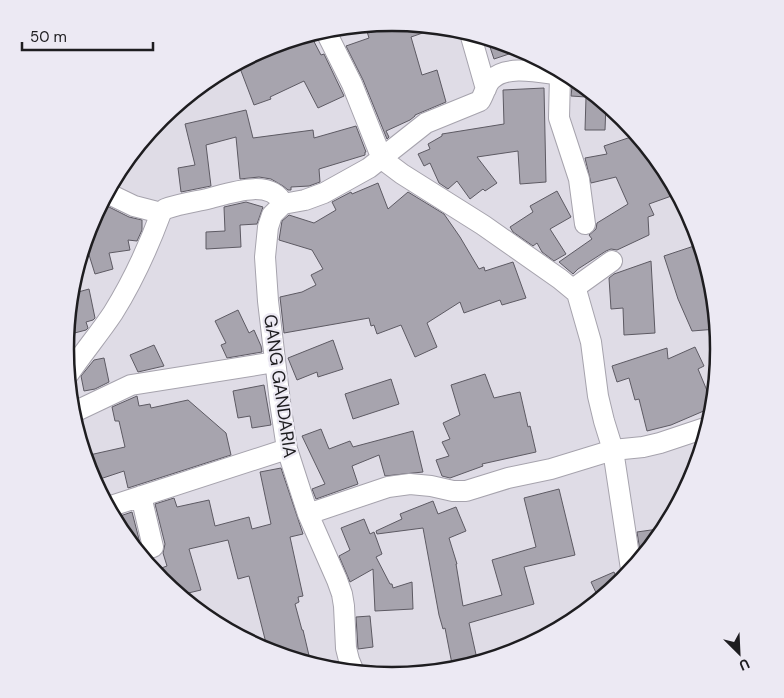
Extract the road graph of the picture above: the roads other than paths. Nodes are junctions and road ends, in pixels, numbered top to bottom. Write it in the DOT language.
graph roads {
  1 [pos="329,37"];
  2 [pos="472,42"];
  3 [pos="550,73"];
  4 [pos="564,82"];
  5 [pos="486,89"];
  6 [pos="382,159"];
  7 [pos="114,196"];
  8 [pos="283,204"];
  9 [pos="164,210"];
  10 [pos="585,224"];
  11 [pos="612,261"];
  12 [pos="573,289"];
  13 [pos="275,362"];
  14 [pos="75,366"];
  15 [pos="80,409"];
  16 [pos="698,434"];
  17 [pos="287,449"];
  18 [pos="613,450"];
  19 [pos="141,496"];
  20 [pos="115,505"];
  21 [pos="308,514"];
  22 [pos="153,547"];
  23 [pos="630,561"];
  24 [pos="351,664"];
  1 -- 6 [label="street"];
  2 -- 5 [label="street"];
  3 -- 5 [label="street"];
  4 -- 10 [label="street"];
  5 -- 6 [label="street"];
  6 -- 8 [label="street"];
  6 -- 12 [label="street"];
  7 -- 9 [label="street"];
  8 -- 9 [label="street"];
  8 -- 13 [label="street, GANG GANDARIA"];
  9 -- 14 [label="street"];
  11 -- 12 [label="street"];
  12 -- 18 [label="street"];
  13 -- 15 [label="street"];
  13 -- 17 [label="street, GANG GANDARIA"];
  16 -- 18 [label="street"];
  17 -- 19 [label="street"];
  17 -- 21 [label="street, GANG GANDARIA"];
  18 -- 21 [label="street"];
  18 -- 23 [label="street"];
  19 -- 20 [label="street"];
  19 -- 22 [label="street"];
  21 -- 24 [label="street, GANG GANDARIA"];
}
